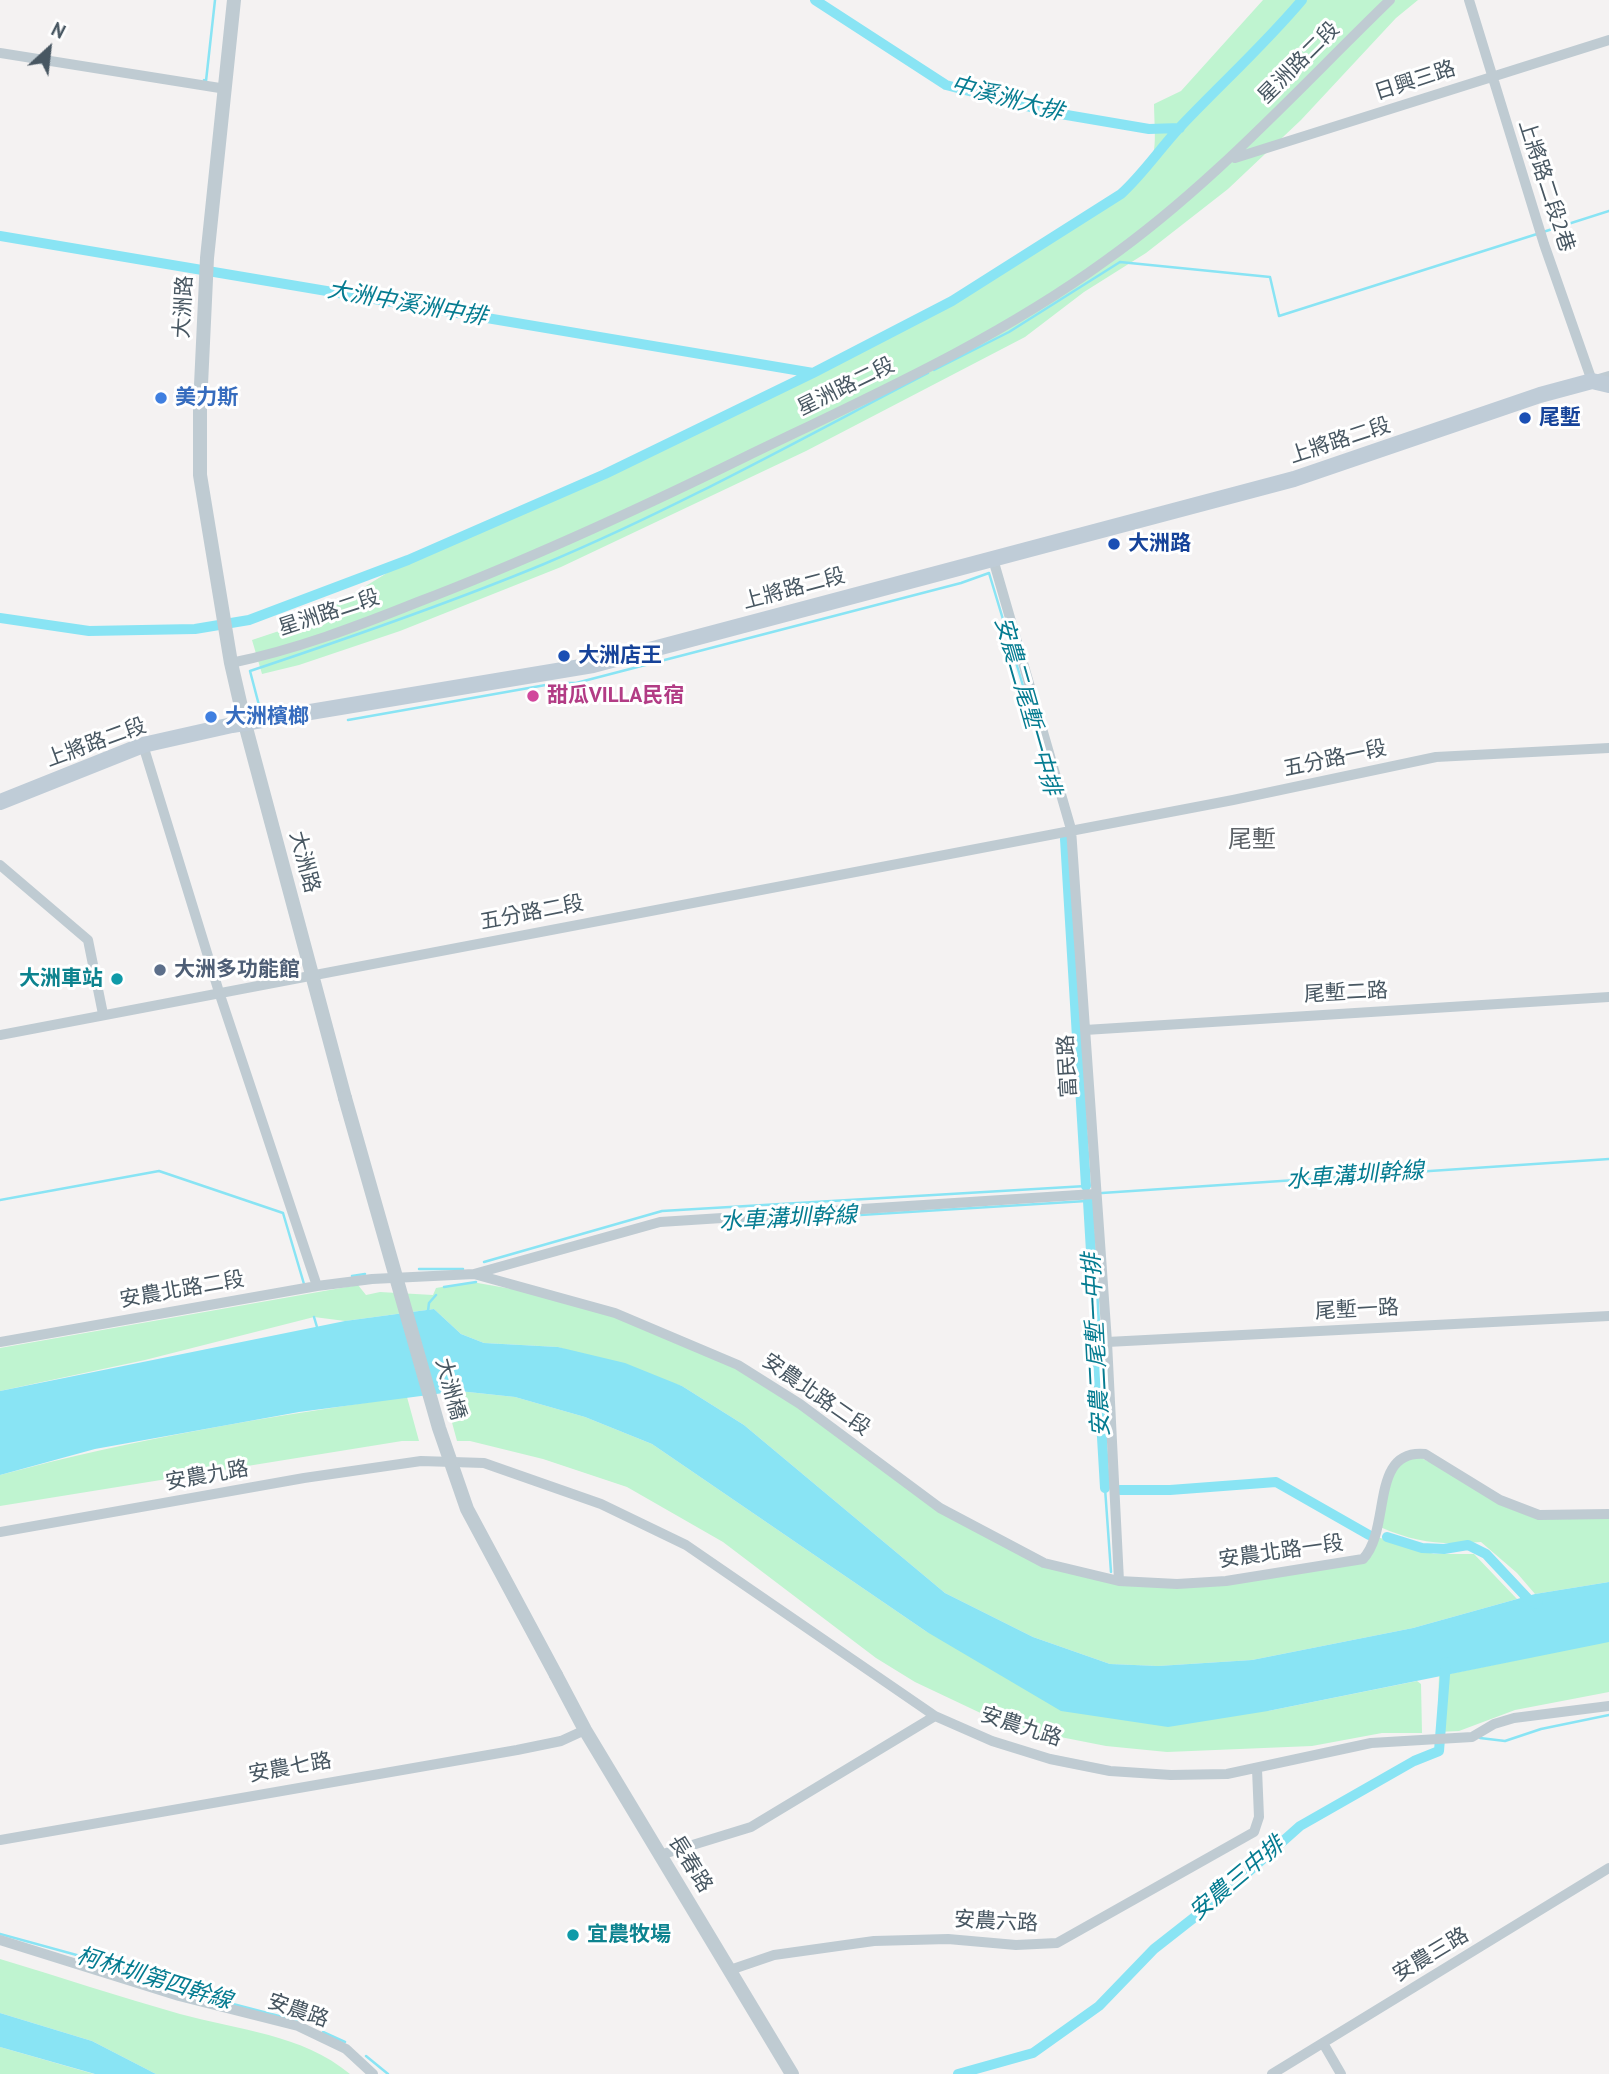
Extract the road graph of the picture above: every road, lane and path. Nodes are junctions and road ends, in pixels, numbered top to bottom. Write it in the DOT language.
graph roads {
  1 [pos="234,0"];
  2 [pos="1390,0"];
  3 [pos="1469,0"];
  4 [pos="1609,40"];
  5 [pos="0,54"];
  6 [pos="1492,77"];
  7 [pos="226,89"];
  8 [pos="1232,159"];
  9 [pos="1609,376"];
  10 [pos="1592,382"];
  11 [pos="1609,385"];
  12 [pos="993,559"];
  13 [pos="231,663"];
  14 [pos="245,724"];
  15 [pos="144,745"];
  16 [pos="1609,748"];
  17 [pos="0,802"];
  18 [pos="1071,829"];
  19 [pos="0,865"];
  20 [pos="313,975"];
  21 [pos="219,992"];
  22 [pos="1609,996"];
  23 [pos="103,1014"];
  24 [pos="1085,1030"];
  25 [pos="0,1035"];
  26 [pos="345,1098"];
  27 [pos="1094,1194"];
  28 [pos="474,1274"];
  29 [pos="317,1286"];
  30 [pos="1609,1316"];
  31 [pos="0,1342"];
  32 [pos="1107,1342"];
  33 [pos="1609,1514"];
  34 [pos="0,1532"];
  35 [pos="1119,1581"];
  36 [pos="556,1675"];
  37 [pos="1609,1706"];
  38 [pos="935,1716"];
  39 [pos="584,1730"];
  40 [pos="1257,1769"];
  41 [pos="0,1840"];
  42 [pos="660,1855"];
  43 [pos="1609,1868"];
  44 [pos="0,1940"];
  45 [pos="730,1970"];
  46 [pos="1322,2043"];
  47 [pos="373,2074"];
  48 [pos="792,2074"];
  49 [pos="1272,2074"];
  50 [pos="1341,2074"];
  1 -- 7 [label="street, 大洲路"];
  2 -- 8 [label="street, 星洲路二段"];
  3 -- 6 [label="street, 上將路二段2巷"];
  4 -- 6 [label="street, 日興三路"];
  5 -- 7 [label="street"];
  6 -- 8 [label="street, 日興三路"];
  6 -- 10 [label="street, 上將路二段2巷"];
  7 -- 13 [label="street, 大洲路"];
  8 -- 13 [label="street, 星洲路二段"];
  9 -- 10 [label="street"];
  10 -- 11 [label="main road"];
  10 -- 12 [label="main road, 上將路二段"];
  12 -- 14 [label="main road, 上將路二段"];
  12 -- 18 [label="street, 富民路"];
  13 -- 14 [label="street, 大洲路"];
  14 -- 15 [label="main road, 上將路二段"];
  14 -- 20 [label="street, 大洲路"];
  15 -- 17 [label="main road, 上將路二段"];
  15 -- 21 [label="street"];
  16 -- 18 [label="street, 五分路一段"];
  18 -- 20 [label="street, 五分路二段"];
  18 -- 24 [label="street, 富民路"];
  19 -- 23 [label="street"];
  20 -- 21 [label="street, 五分路二段"];
  20 -- 26 [label="street, 大洲路"];
  21 -- 23 [label="street, 五分路二段"];
  21 -- 29 [label="street"];
  22 -- 24 [label="street, 尾塹二路"];
  23 -- 25 [label="street, 五分路二段"];
  24 -- 27 [label="street, 富民路"];
  26 -- 36 [label="street, 大洲橋, bridge"];
  27 -- 28 [label="street"];
  27 -- 32 [label="street, 富民路"];
  28 -- 29 [label="street, 安農北路二段"];
  28 -- 35 [label="street, 安農北路二段"];
  29 -- 31 [label="street, 安農北路二段"];
  30 -- 32 [label="street, 尾塹一路"];
  32 -- 35 [label="street, 富民路"];
  33 -- 35 [label="street, 安農北路一段"];
  34 -- 38 [label="street, 安農九路"];
  36 -- 39 [label="street, 長春路"];
  37 -- 40 [label="street, 安農九路"];
  38 -- 40 [label="street, 安農九路"];
  38 -- 42 [label="street"];
  39 -- 41 [label="street, 安農七路"];
  39 -- 42 [label="street, 長春路"];
  40 -- 45 [label="street, 安農六路"];
  42 -- 45 [label="street, 長春路"];
  43 -- 46 [label="street, 安農三路"];
  44 -- 47 [label="street, 安農路"];
  45 -- 48 [label="street, 長春路"];
  46 -- 49 [label="street, 安農三路"];
  46 -- 50 [label="street"];
}
